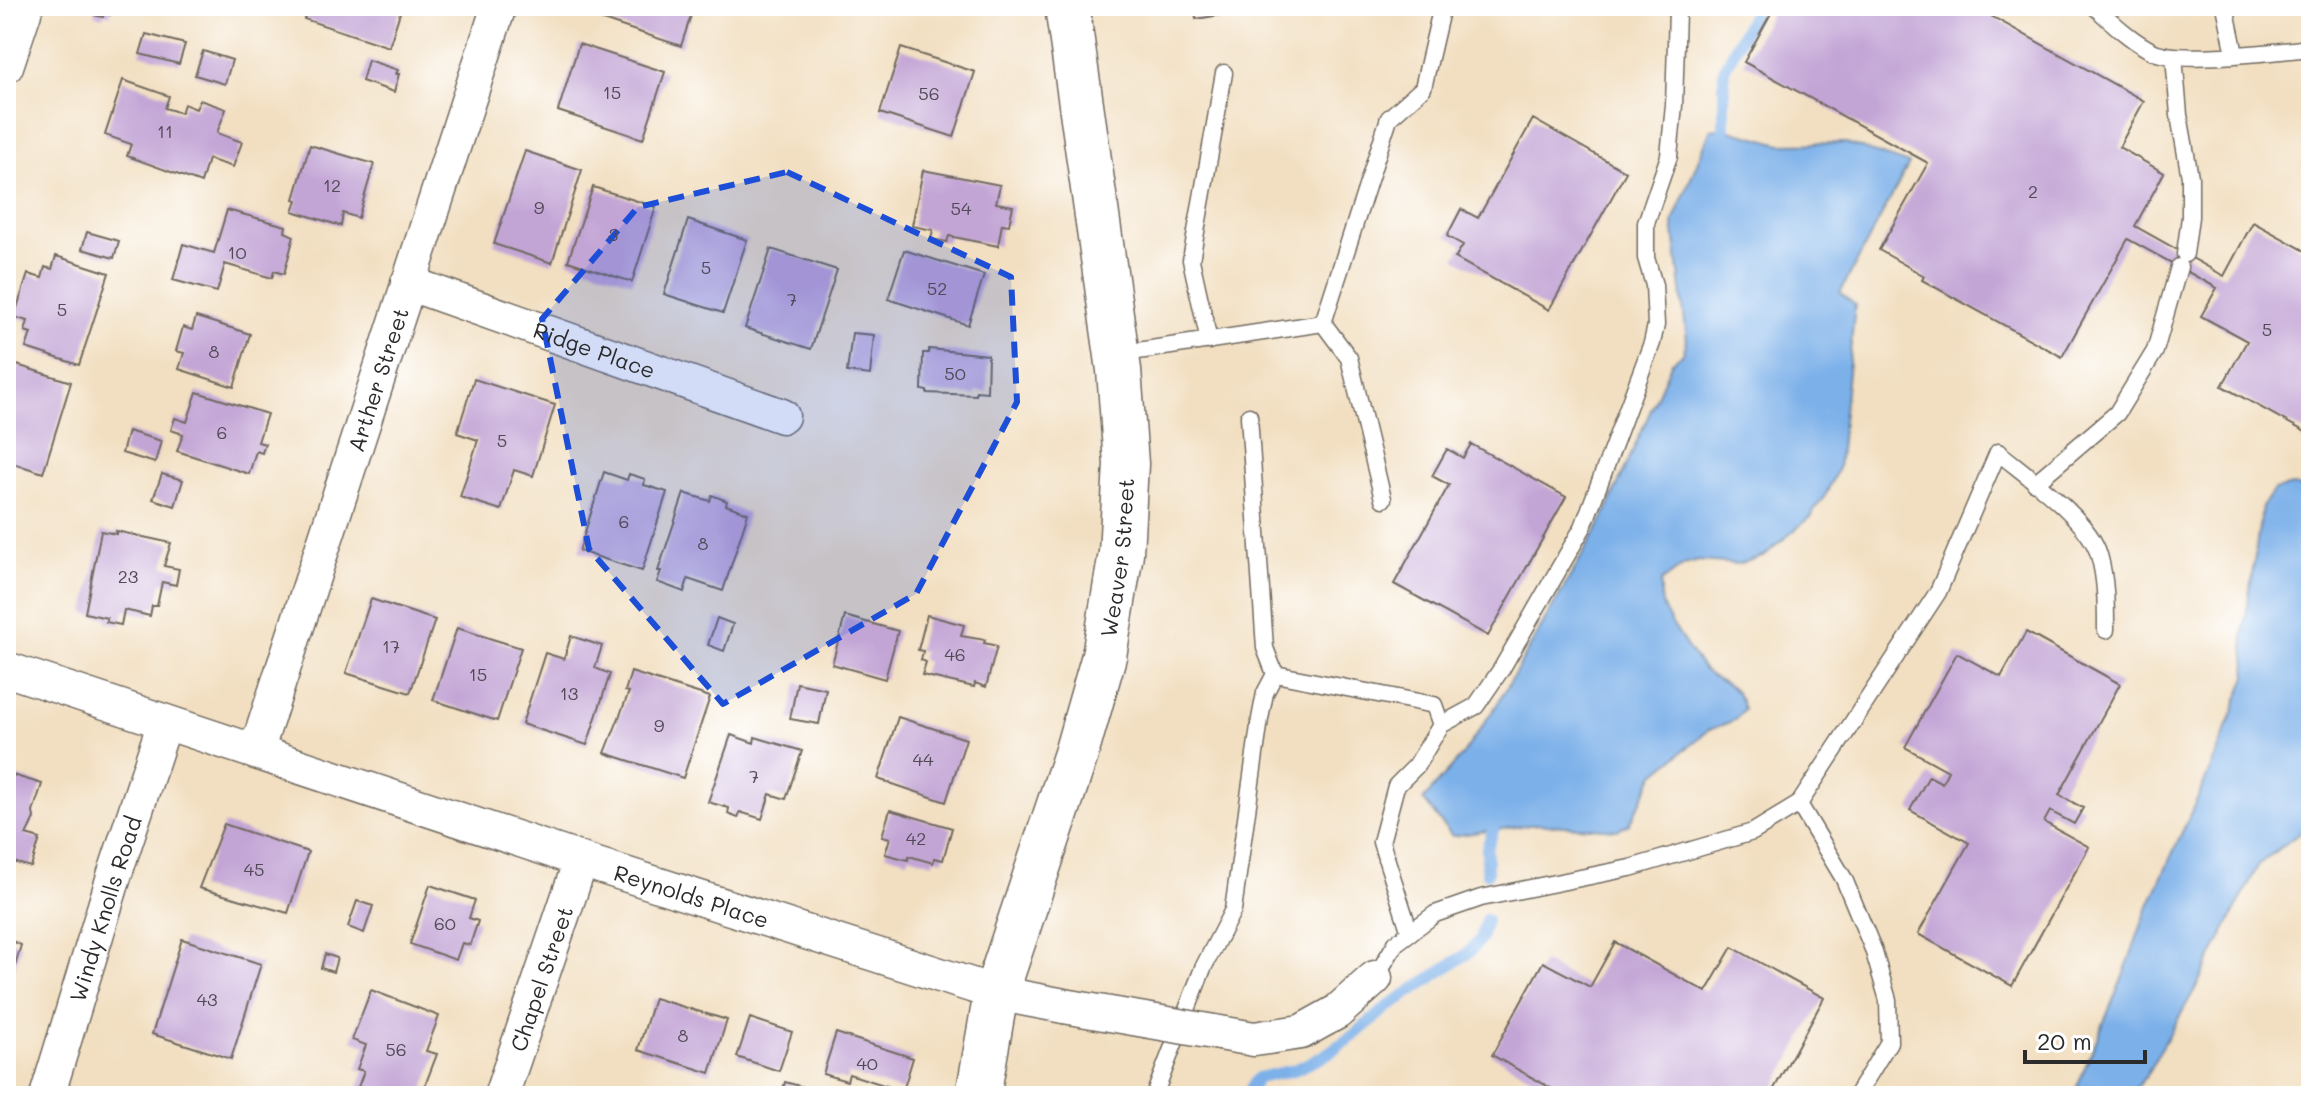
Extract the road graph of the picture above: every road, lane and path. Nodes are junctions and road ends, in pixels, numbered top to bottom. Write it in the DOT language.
graph roads {
  1 [pos="26,6"];
  2 [pos="499,6"];
  3 [pos="1067,6"];
  4 [pos="1442,6"];
  5 [pos="1680,6"];
  6 [pos="2094,6"];
  7 [pos="2225,6"];
  8 [pos="2311,48"];
  9 [pos="2235,54"];
  10 [pos="2174,56"];
  11 [pos="6,66"];
  12 [pos="1224,73"];
  13 [pos="408,283"];
  14 [pos="1323,323"];
  15 [pos="1209,341"];
  16 [pos="1117,355"];
  17 [pos="782,416"];
  18 [pos="1249,416"];
  19 [pos="2035,483"];
  20 [pos="1383,499"];
  21 [pos="2106,630"];
  22 [pos="6,669"];
  23 [pos="1275,674"];
  24 [pos="165,722"];
  25 [pos="1441,725"];
  26 [pos="256,752"];
  27 [pos="1799,804"];
  28 [pos="581,860"];
  29 [pos="1410,933"];
  30 [pos="1375,978"];
  31 [pos="996,993"];
  32 [pos="47,1096"];
  33 [pos="501,1096"];
  34 [pos="978,1096"];
  35 [pos="1154,1096"];
  36 [pos="1856,1096"];
  1 -- 11 [label="street"];
  2 -- 13 [label="street, Arther Street"];
  3 -- 16 [label="street, Weaver Street"];
  4 -- 14 [label="lane"];
  5 -- 25 [label="lane"];
  6 -- 10 [label="lane"];
  7 -- 9 [label="lane"];
  8 -- 9 [label="lane"];
  9 -- 10 [label="lane"];
  10 -- 19 [label="lane"];
  12 -- 15 [label="lane"];
  13 -- 17 [label="street, Ridge Place"];
  13 -- 26 [label="street, Arther Street"];
  14 -- 15 [label="lane"];
  14 -- 20 [label="lane"];
  15 -- 16 [label="lane"];
  16 -- 31 [label="street, Weaver Street"];
  18 -- 23 [label="lane"];
  19 -- 21 [label="lane"];
  19 -- 27 [label="lane"];
  22 -- 24 [label="street, Reynolds Place"];
  23 -- 25 [label="lane"];
  23 -- 35 [label="lane"];
  24 -- 26 [label="street, Reynolds Place"];
  24 -- 32 [label="street, Windy Knolls Road"];
  25 -- 29 [label="lane"];
  26 -- 28 [label="street, Reynolds Place"];
  27 -- 29 [label="lane"];
  27 -- 36 [label="lane"];
  28 -- 31 [label="street, Reynolds Place"];
  28 -- 33 [label="street, Chapel Street"];
  29 -- 30 [label="lane"];
  30 -- 31 [label="street, Reynolds Place, bridge"];
  31 -- 34 [label="street, Weaver Street"];
}
